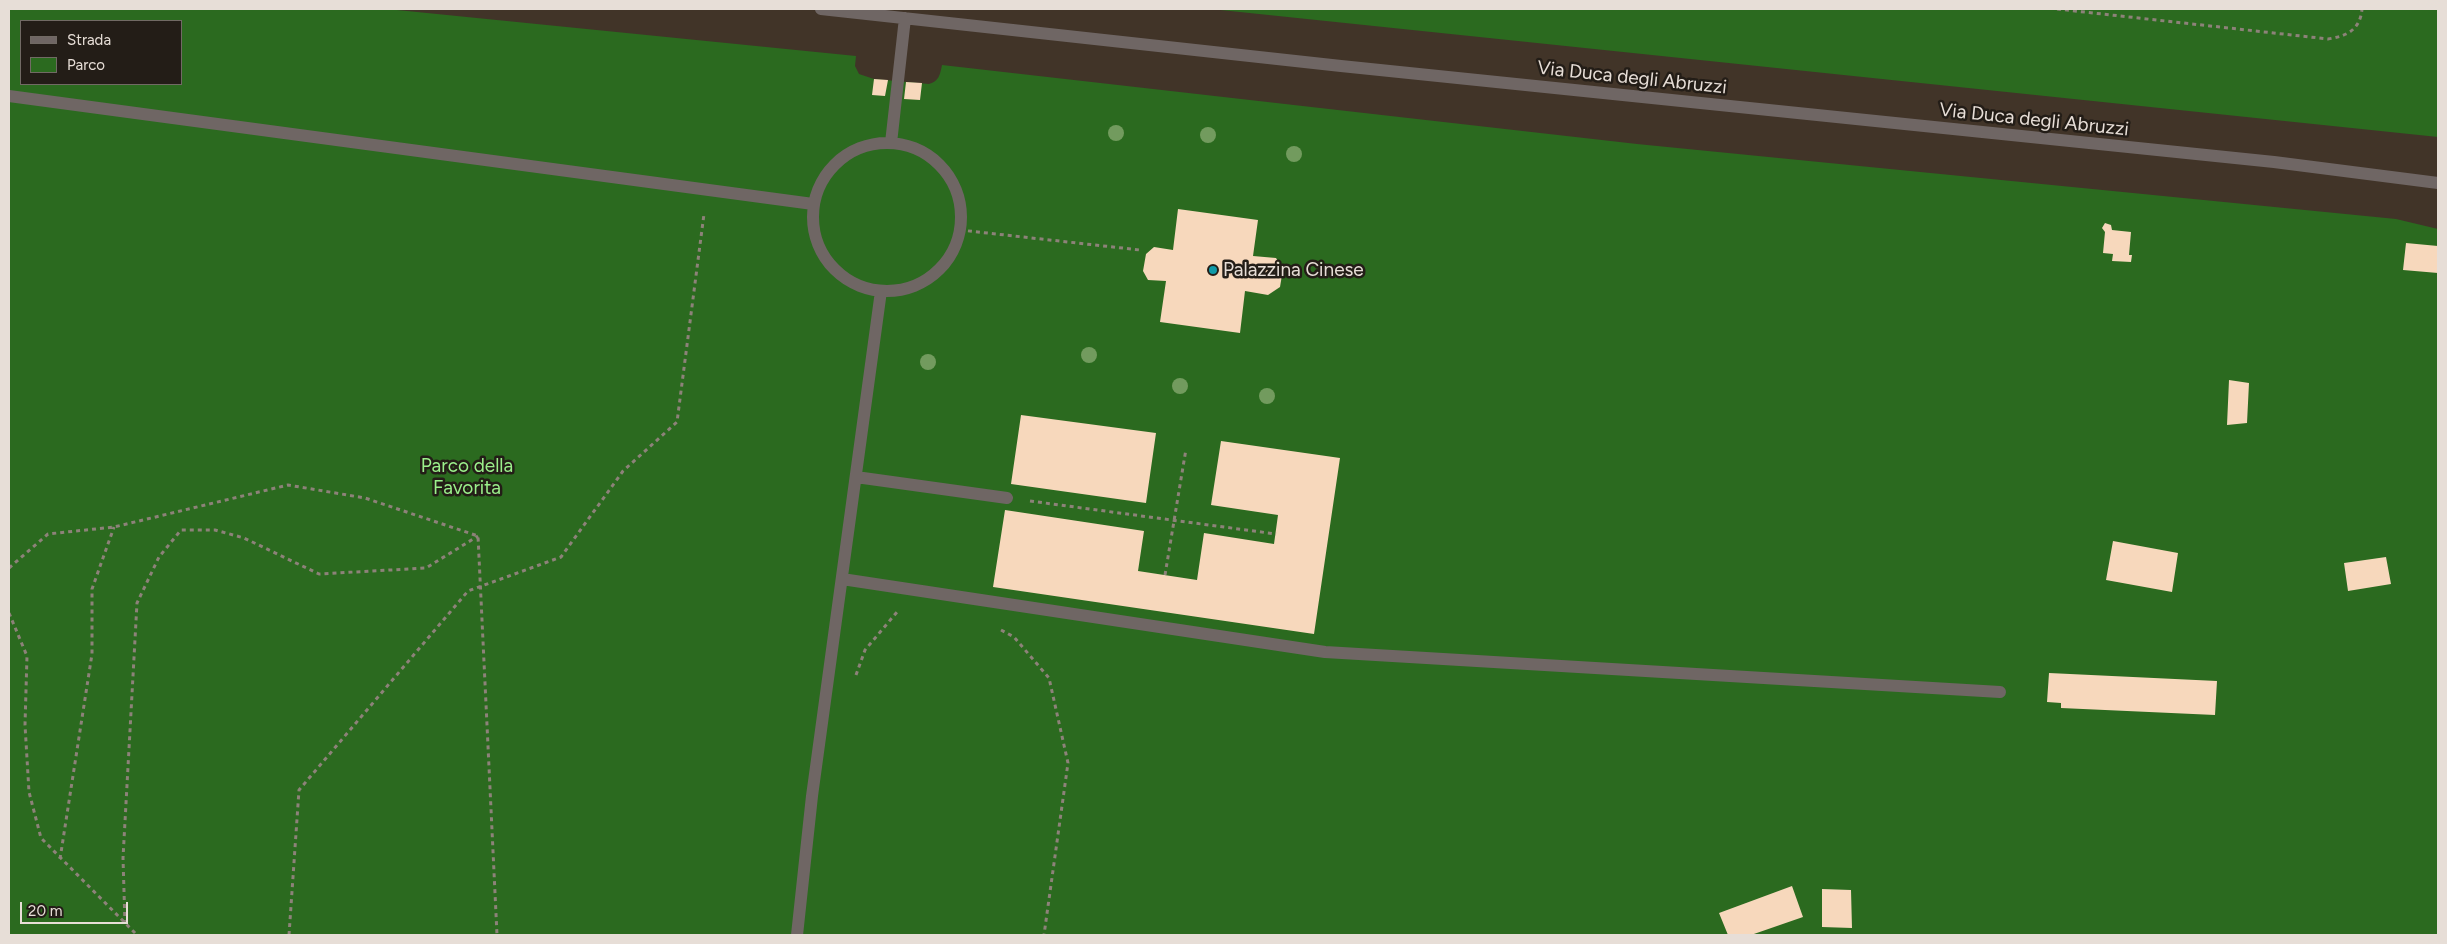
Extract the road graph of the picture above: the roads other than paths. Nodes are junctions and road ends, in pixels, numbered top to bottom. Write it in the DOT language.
graph roads {
  1 [pos="821,9"];
  2 [pos="905,18"];
  3 [pos="9,96"];
  4 [pos="891,143"];
  5 [pos="2438,183"];
  6 [pos="813,204"];
  7 [pos="881,291"];
  8 [pos="856,477"];
  9 [pos="1007,498"];
  10 [pos="842,579"];
  11 [pos="2000,692"];
  12 [pos="797,935"];
  1 -- 2 [label="street, Via Duca degli Abruzzi"];
  2 -- 4 [label="street"];
  2 -- 5 [label="street, Via Duca degli Abruzzi"];
  3 -- 6 [label="street"];
  4 -- 6 [label="street"];
  4 -- 7 [label="street"];
  6 -- 7 [label="street"];
  7 -- 8 [label="street"];
  8 -- 9 [label="street"];
  8 -- 10 [label="street"];
  10 -- 11 [label="street"];
  10 -- 12 [label="street"];
}
